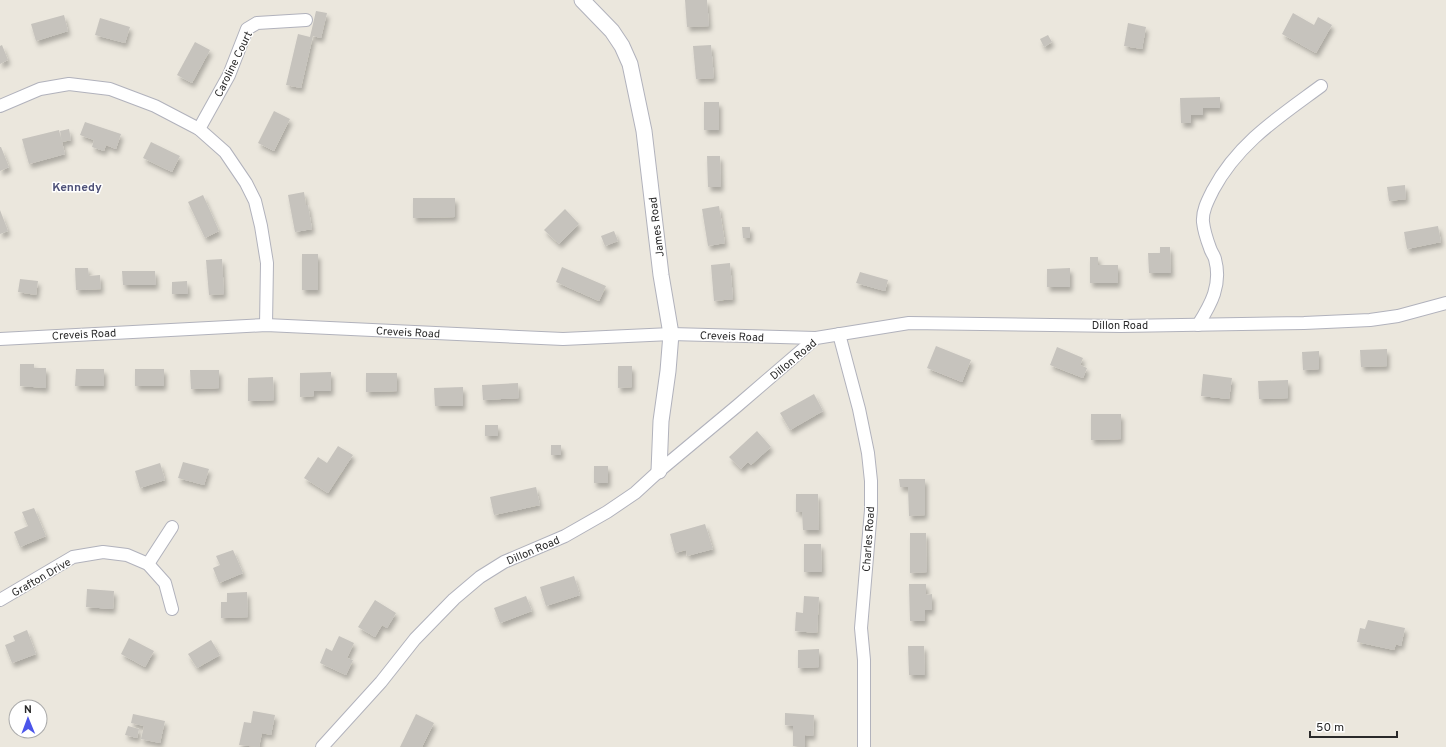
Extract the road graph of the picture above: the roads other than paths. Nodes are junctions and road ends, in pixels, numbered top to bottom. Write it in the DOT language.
graph roads {
  1 [pos="582,0"];
  2 [pos="306,20"];
  3 [pos="1321,86"];
  4 [pos="0,106"];
  5 [pos="199,129"];
  6 [pos="1446,303"];
  7 [pos="266,325"];
  8 [pos="1198,325"];
  9 [pos="671,334"];
  10 [pos="839,334"];
  11 [pos="0,338"];
  12 [pos="816,338"];
  13 [pos="659,470"];
  14 [pos="172,527"];
  15 [pos="148,564"];
  16 [pos="0,600"];
  17 [pos="172,609"];
  18 [pos="322,747"];
  19 [pos="864,747"];
  1 -- 9 [label="street, James Road"];
  2 -- 5 [label="street, Caroline Court"];
  3 -- 8 [label="street"];
  4 -- 5 [label="street"];
  5 -- 7 [label="street"];
  6 -- 8 [label="street, Dillon Road"];
  7 -- 9 [label="street, Creveis Road"];
  7 -- 11 [label="street, Creveis Road"];
  8 -- 10 [label="street, Dillon Road"];
  9 -- 12 [label="street, Creveis Road"];
  9 -- 13 [label="street, James Road"];
  10 -- 12 [label="street, Dillon Road"];
  10 -- 19 [label="street, Charles Road"];
  12 -- 13 [label="street, Dillon Road"];
  13 -- 18 [label="street, Dillon Road"];
  14 -- 15 [label="street"];
  15 -- 16 [label="street, Grafton Drive"];
  15 -- 17 [label="street, Grafton Drive"];
}
